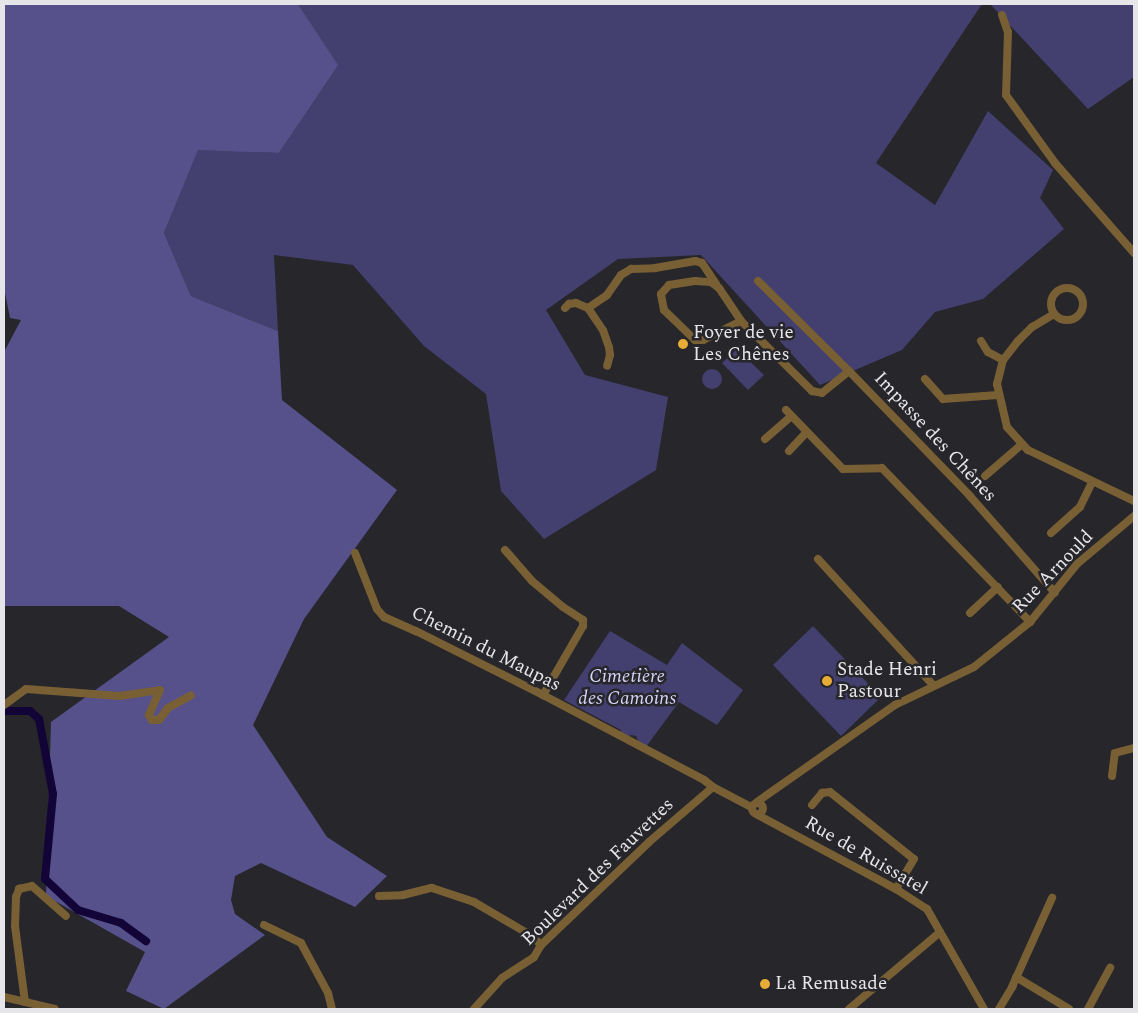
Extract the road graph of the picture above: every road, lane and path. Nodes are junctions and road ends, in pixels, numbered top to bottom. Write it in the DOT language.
graph roads {
  1 [pos="1002,15"];
  2 [pos="1134,253"];
  3 [pos="758,281"];
  4 [pos="719,288"];
  5 [pos="565,308"];
  6 [pos="588,308"];
  7 [pos="1054,314"];
  8 [pos="741,321"];
  9 [pos="981,341"];
  10 [pos="1003,360"];
  11 [pos="607,366"];
  12 [pos="849,371"];
  13 [pos="925,379"];
  14 [pos="998,395"];
  15 [pos="807,432"];
  16 [pos="765,439"];
  17 [pos="1021,445"];
  18 [pos="789,451"];
  19 [pos="985,476"];
  20 [pos="1092,482"];
  21 [pos="1134,502"];
  22 [pos="1134,516"];
  23 [pos="1050,532"];
  24 [pos="505,550"];
  25 [pos="355,554"];
  26 [pos="818,559"];
  27 [pos="998,587"];
  28 [pos="1055,593"];
  29 [pos="970,613"];
  30 [pos="1030,622"];
  31 [pos="933,685"];
  32 [pos="191,695"];
  33 [pos="543,695"];
  34 [pos="4,705"];
  35 [pos="1134,748"];
  36 [pos="1112,776"];
  37 [pos="713,787"];
  38 [pos="812,805"];
  39 [pos="757,808"];
  40 [pos="896,889"];
  41 [pos="379,896"];
  42 [pos="1052,898"];
  43 [pos="66,916"];
  44 [pos="264,925"];
  45 [pos="940,932"];
  46 [pos="541,945"];
  47 [pos="1110,968"];
  48 [pos="1016,977"];
  49 [pos="4,997"];
  50 [pos="25,1002"];
  51 [pos="55,1009"];
  52 [pos="332,1009"];
  53 [pos="474,1009"];
  54 [pos="849,1009"];
  55 [pos="984,1009"];
  56 [pos="999,1009"];
  57 [pos="1069,1009"];
  58 [pos="1088,1009"];
  1 -- 2 [label="street"];
  3 -- 12 [label="street"];
  4 -- 6 [label="street"];
  4 -- 8 [label="street"];
  4 -- 8 [label="street"];
  5 -- 6 [label="street"];
  6 -- 11 [label="street"];
  7 -- 7 [label="street"];
  7 -- 10 [label="street"];
  8 -- 12 [label="street, Impasse des Chênes"];
  9 -- 10 [label="street"];
  10 -- 14 [label="street"];
  12 -- 28 [label="street, Impasse des Chênes"];
  13 -- 14 [label="street"];
  14 -- 17 [label="street"];
  15 -- 16 [label="street"];
  15 -- 18 [label="street"];
  15 -- 27 [label="street"];
  17 -- 19 [label="street"];
  17 -- 20 [label="street"];
  20 -- 21 [label="street"];
  20 -- 23 [label="street"];
  22 -- 28 [label="street, Rue Arnould"];
  24 -- 33 [label="street"];
  25 -- 33 [label="street, Chemin du Maupas"];
  26 -- 31 [label="street"];
  27 -- 29 [label="street"];
  27 -- 30 [label="street"];
  28 -- 30 [label="street, Rue Arnould"];
  30 -- 31 [label="street, Rue Arnould"];
  31 -- 39 [label="street, Rue Arnould"];
  32 -- 34 [label="street"];
  33 -- 37 [label="street, Chemin du Maupas"];
  35 -- 36 [label="street"];
  37 -- 39 [label="street"];
  37 -- 46 [label="street, Boulevard des Fauvettes"];
  38 -- 40 [label="street"];
  39 -- 40 [label="street, Rue de Ruissatel"];
  40 -- 45 [label="street, Rue de Ruissatel"];
  41 -- 46 [label="street"];
  42 -- 48 [label="street"];
  43 -- 50 [label="street"];
  44 -- 52 [label="street"];
  45 -- 54 [label="street"];
  45 -- 55 [label="street, Rue de Ruissatel"];
  46 -- 53 [label="street, Boulevard des Fauvettes"];
  47 -- 58 [label="street"];
  48 -- 56 [label="street"];
  48 -- 57 [label="street"];
  49 -- 50 [label="street"];
  50 -- 51 [label="street"];
}
